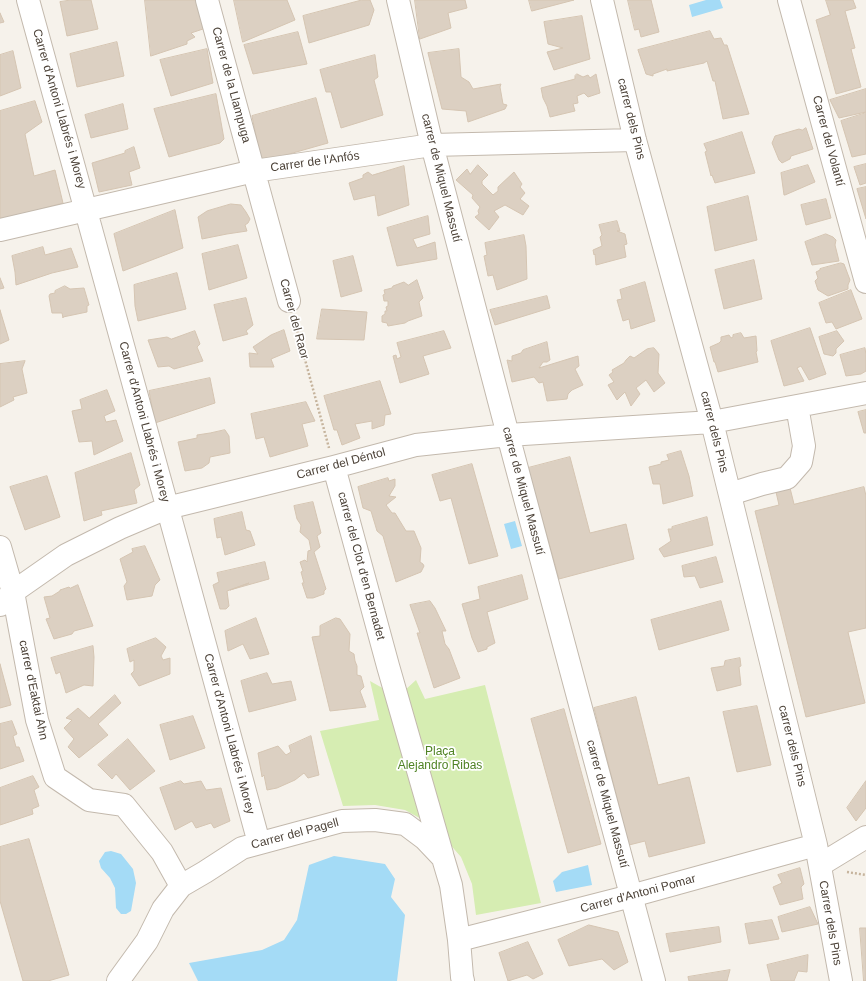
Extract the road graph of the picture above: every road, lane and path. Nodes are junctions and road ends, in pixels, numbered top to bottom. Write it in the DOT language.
graph roads {
  1 [pos="28,0"];
  2 [pos="207,0"];
  3 [pos="398,0"];
  4 [pos="602,0"];
  5 [pos="789,0"];
  6 [pos="635,140"];
  7 [pos="432,145"];
  8 [pos="254,171"];
  9 [pos="87,210"];
  10 [pos="0,230"];
  11 [pos="866,282"];
  12 [pos="289,301"];
  13 [pos="866,393"];
  14 [pos="797,406"];
  15 [pos="712,422"];
  16 [pos="508,435"];
  17 [pos="334,466"];
  18 [pos="730,494"];
  19 [pos="167,508"];
  20 [pos="0,548"];
  21 [pos="7,599"];
  22 [pos="866,837"];
  23 [pos="259,843"];
  24 [pos="818,855"];
  25 [pos="443,858"];
  26 [pos="841,870"];
  27 [pos="866,875"];
  28 [pos="181,886"];
  29 [pos="631,896"];
  30 [pos="459,940"];
  31 [pos="118,981"];
  32 [pos="463,981"];
  33 [pos="654,981"];
  34 [pos="841,981"];
  1 -- 9 [label="street, Carrer d'Antoni Llabrés i Morey"];
  2 -- 8 [label="street, Carrer de la Llampuga"];
  3 -- 7 [label="street, carrer de Miquel Massutí"];
  4 -- 6 [label="street, carrer dels Pins"];
  5 -- 11 [label="street, Carrer del Volantí"];
  6 -- 7 [label="street, Carrer de l'Anfós"];
  6 -- 15 [label="street, carrer dels Pins"];
  7 -- 8 [label="street, Carrer de l'Anfós"];
  7 -- 16 [label="street, carrer de Miquel Massutí"];
  8 -- 9 [label="street, Carrer de l'Anfós"];
  8 -- 12 [label="street, Carrer del Raor"];
  9 -- 10 [label="street, Carrer de l'Anfós"];
  9 -- 19 [label="street, Carrer d'Antoni Llabrés i Morey"];
  12 -- 17 [label="path, Carrer del Raor"];
  13 -- 14 [label="street, Carrer del Déntol"];
  14 -- 15 [label="street, Carrer del Déntol"];
  14 -- 18 [label="street"];
  15 -- 16 [label="street, Carrer del Déntol"];
  15 -- 18 [label="street, carrer dels Pins"];
  16 -- 17 [label="street, Carrer del Déntol"];
  16 -- 29 [label="street, carrer de Miquel Massutí"];
  17 -- 19 [label="street, Carrer del Déntol"];
  17 -- 25 [label="street, carrer del Clot d'en Bernadet"];
  18 -- 24 [label="street, carrer dels Pins"];
  19 -- 21 [label="street, Carrer del Déntol"];
  19 -- 23 [label="street, Carrer d'Antoni Llabrés i Morey"];
  20 -- 21 [label="street, carrer d'Eaktai Ahn"];
  21 -- 28 [label="street, carrer d'Eaktai Ahn"];
  22 -- 24 [label="street, Carrer d'Antoni Pomar"];
  23 -- 25 [label="street, Carrer del Pagell"];
  23 -- 28 [label="street, Carrer del Pagell"];
  24 -- 29 [label="street, Carrer d'Antoni Pomar"];
  24 -- 34 [label="street, Carrer dels Pins"];
  25 -- 30 [label="street, Carrer del Pagell"];
  26 -- 27 [label="path"];
  28 -- 31 [label="street, Carrer del Pagell"];
  29 -- 30 [label="street, Carrer d'Antoni Pomar"];
  29 -- 33 [label="street, carrer de Miquel Massutí"];
  30 -- 32 [label="street, Carrer del Pagell"];
}
